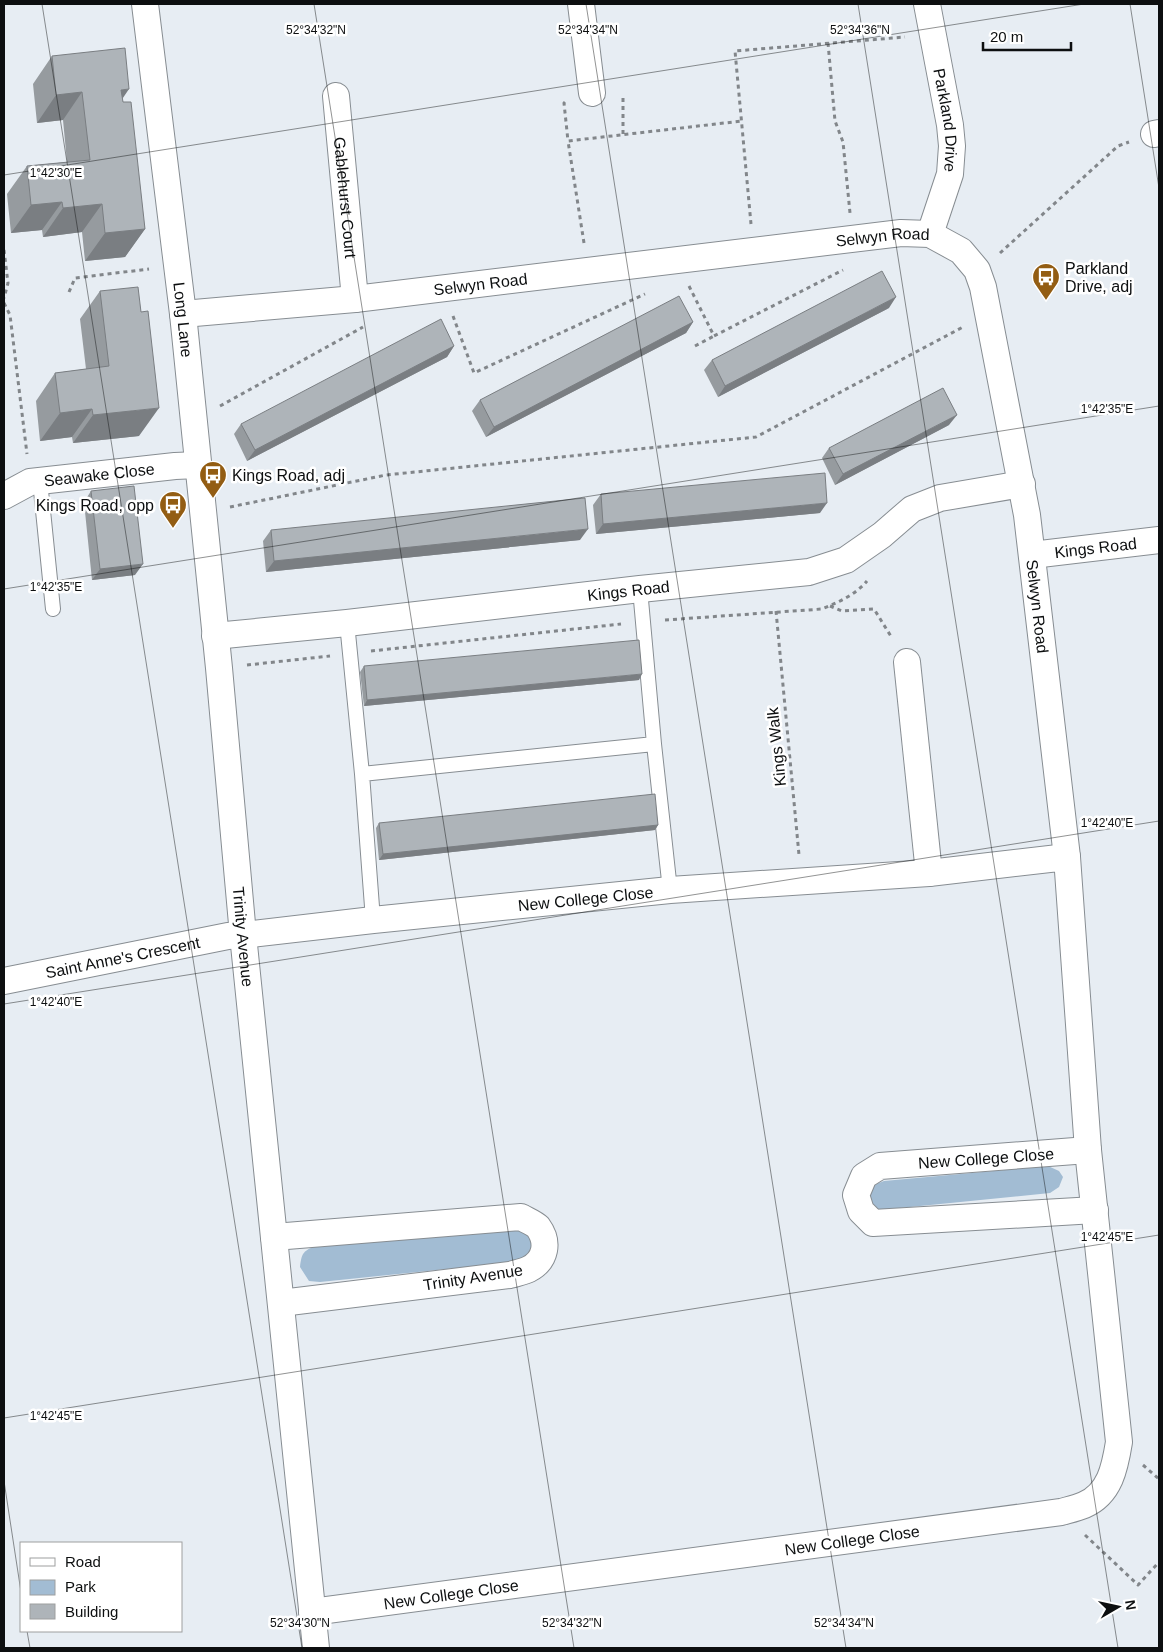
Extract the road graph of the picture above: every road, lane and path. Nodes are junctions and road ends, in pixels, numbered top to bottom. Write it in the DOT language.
graph roads {
  1 [pos="146,4"];
  2 [pos="581,4"];
  3 [pos="927,4"];
  4 [pos="933,34"];
  5 [pos="828,43"];
  6 [pos="592,93"];
  7 [pos="623,95"];
  8 [pos="336,96"];
  9 [pos="742,121"];
  10 [pos="623,134"];
  11 [pos="1156,134"];
  12 [pos="930,234"];
  13 [pos="853,240"];
  14 [pos="4,250"];
  15 [pos="754,250"];
  16 [pos="177,267"];
  17 [pos="977,270"];
  18 [pos="589,272"];
  19 [pos="687,281"];
  20 [pos="650,291"];
  21 [pos="69,292"];
  22 [pos="4,298"];
  23 [pos="355,299"];
  24 [pos="4,303"];
  25 [pos="183,314"];
  26 [pos="452,314"];
  27 [pos="369,324"];
  28 [pos="966,326"];
  29 [pos="714,336"];
  30 [pos="695,346"];
  31 [pos="214,409"];
  32 [pos="198,465"];
  33 [pos="35,482"];
  34 [pos="1022,484"];
  35 [pos="4,496"];
  36 [pos="202,511"];
  37 [pos="1159,540"];
  38 [pos="1032,554"];
  39 [pos="640,589"];
  40 [pos="830,606"];
  41 [pos="54,609"];
  42 [pos="776,611"];
  43 [pos="347,623"];
  44 [pos="215,636"];
  45 [pos="907,662"];
  46 [pos="654,744"];
  47 [pos="362,774"];
  48 [pos="1067,857"];
  49 [pos="929,872"];
  50 [pos="802,880"];
  51 [pos="670,890"];
  52 [pos="374,920"];
  53 [pos="243,935"];
  54 [pos="4,981"];
  55 [pos="1088,1150"];
  56 [pos="1095,1210"];
  57 [pos="274,1237"];
  58 [pos="281,1303"];
  59 [pos="1061,1512"];
  60 [pos="1159,1562"];
  61 [pos="312,1612"];
  62 [pos="316,1648"];
  1 -- 16 [label="street, Long Lane"];
  2 -- 6 [label="street"];
  3 -- 4 [label="street, Parkland Drive"];
  4 -- 5 [label="path"];
  4 -- 12 [label="street, Parkland Drive"];
  5 -- 9 [label="path"];
  5 -- 13 [label="path"];
  7 -- 10 [label="path"];
  8 -- 23 [label="street, Gablehurst Court"];
  9 -- 10 [label="path"];
  9 -- 15 [label="path"];
  10 -- 18 [label="path"];
  11 -- 17 [label="path"];
  12 -- 13 [label="street, Selwyn Road"];
  12 -- 17 [label="street, Selwyn Road"];
  13 -- 15 [label="street, Selwyn Road"];
  13 -- 29 [label="path"];
  14 -- 22 [label="path"];
  15 -- 18 [label="street, Selwyn Road"];
  16 -- 21 [label="path"];
  16 -- 25 [label="street, Long Lane"];
  17 -- 34 [label="street, Selwyn Road"];
  18 -- 23 [label="street, Selwyn Road"];
  19 -- 29 [label="path"];
  20 -- 26 [label="path"];
  23 -- 25 [label="street, Selwyn Road"];
  24 -- 33 [label="path"];
  25 -- 32 [label="street, Long Lane"];
  27 -- 31 [label="path"];
  28 -- 36 [label="path"];
  29 -- 30 [label="path"];
  32 -- 33 [label="street, Seawake Close"];
  32 -- 36 [label="street, Long Lane"];
  33 -- 35 [label="street, Seawake Close"];
  33 -- 41 [label="lane"];
  34 -- 38 [label="street, Selwyn Road"];
  34 -- 39 [label="street, Kings Road"];
  36 -- 44 [label="street, Long Lane"];
  37 -- 38 [label="street, Kings Road"];
  38 -- 48 [label="street, Selwyn Road"];
  39 -- 43 [label="street, Kings Road"];
  39 -- 46 [label="lane"];
  40 -- 45 [label="path"];
  42 -- 50 [label="path, Kings Walk"];
  43 -- 44 [label="street, Kings Road"];
  43 -- 47 [label="lane"];
  44 -- 53 [label="street, Trinity Avenue"];
  45 -- 49 [label="street"];
  46 -- 47 [label="lane"];
  46 -- 51 [label="lane"];
  47 -- 52 [label="lane"];
  48 -- 49 [label="street, New College Close"];
  48 -- 55 [label="street, New College Close"];
  49 -- 50 [label="street, New College Close"];
  50 -- 51 [label="street, New College Close"];
  51 -- 52 [label="street, New College Close"];
  52 -- 53 [label="street, New College Close"];
  53 -- 54 [label="street, Saint Anne's Crescent"];
  53 -- 57 [label="street, Trinity Avenue"];
  55 -- 56 [label="street, New College Close"];
  55 -- 56 [label="street, New College Close"];
  56 -- 59 [label="street, New College Close"];
  57 -- 58 [label="street, Trinity Avenue"];
  57 -- 58 [label="street, Trinity Avenue"];
  58 -- 61 [label="street, Trinity Avenue"];
  59 -- 60 [label="path"];
  59 -- 61 [label="street, New College Close"];
  61 -- 62 [label="street, Trinity Avenue"];
}
